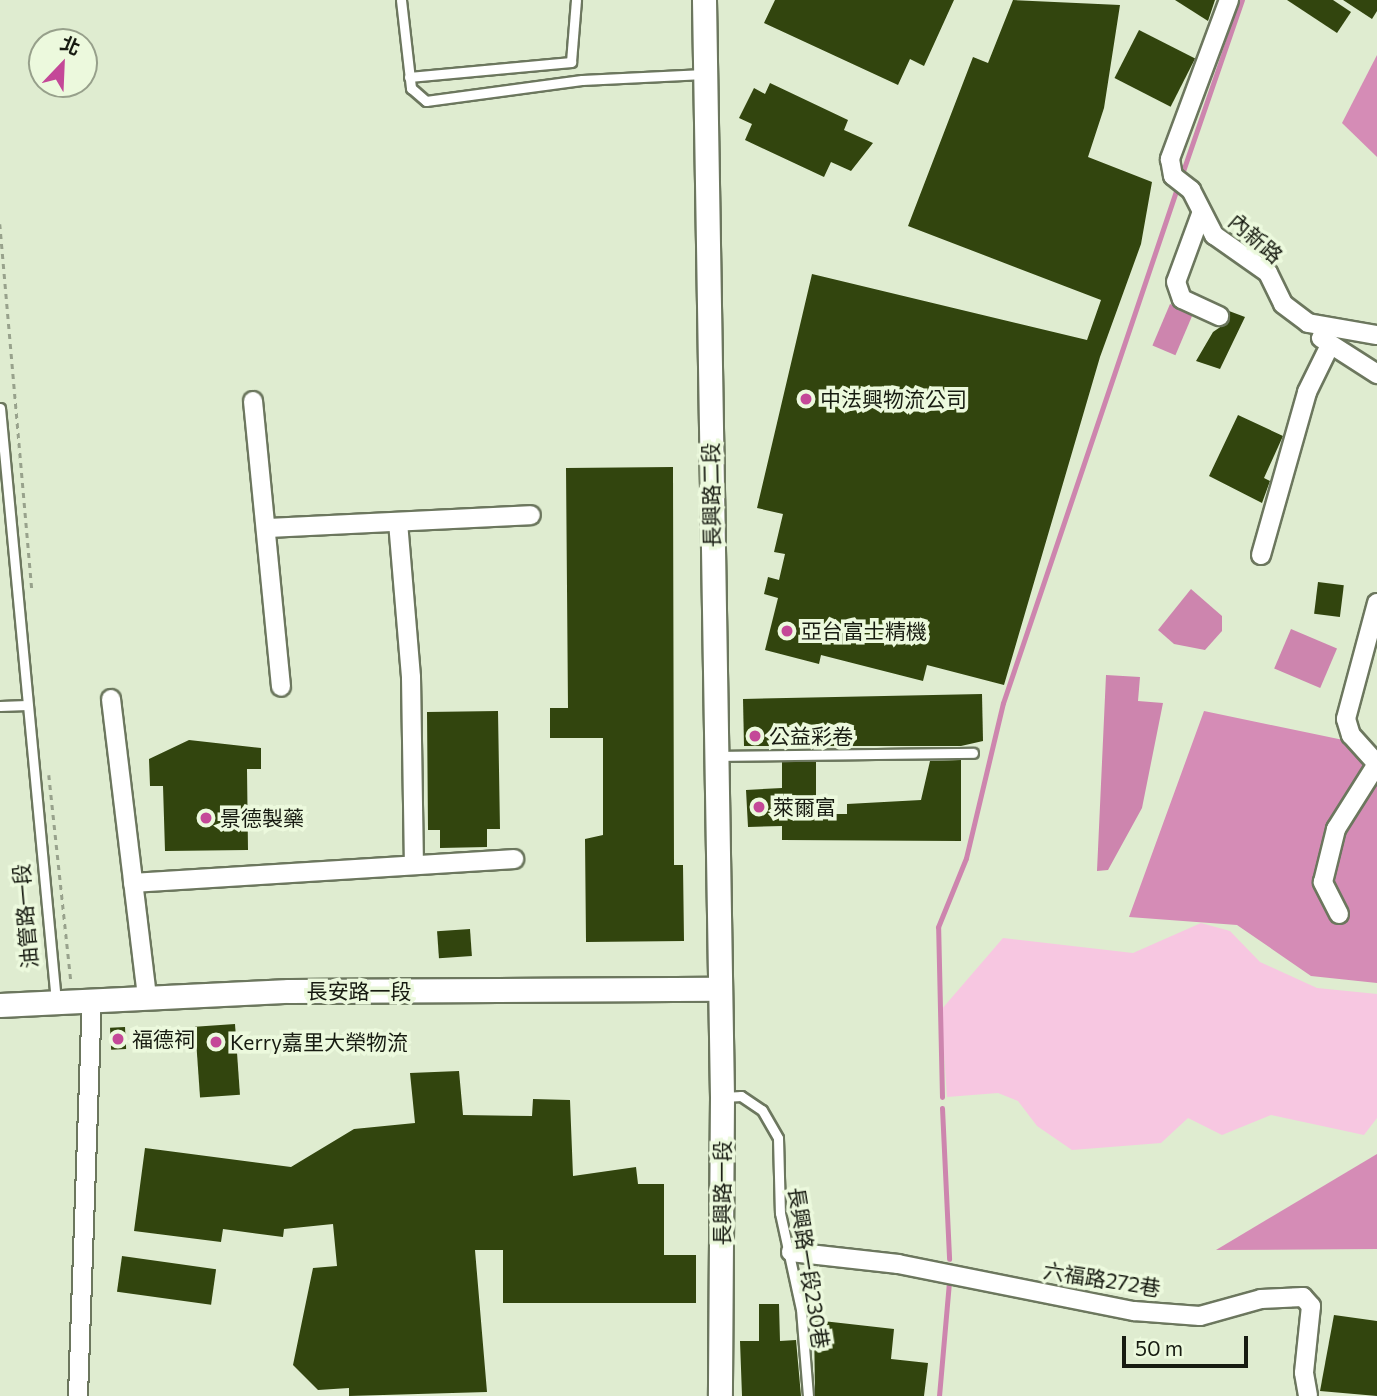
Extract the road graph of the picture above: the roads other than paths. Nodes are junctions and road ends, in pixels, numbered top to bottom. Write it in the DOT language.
graph roads {
  1 [pos="401,0"];
  2 [pos="576,0"];
  3 [pos="704,0"];
  4 [pos="1229,0"];
  5 [pos="704,75"];
  6 [pos="409,77"];
  7 [pos="1201,214"];
  8 [pos="1219,316"];
  9 [pos="1317,325"];
  10 [pos="1377,335"];
  11 [pos="1329,347"];
  12 [pos="1377,374"];
  13 [pos="253,401"];
  14 [pos="0,408"];
  15 [pos="531,515"];
  16 [pos="398,522"];
  17 [pos="267,528"];
  18 [pos="1261,555"];
  19 [pos="1377,604"];
  20 [pos="281,687"];
  21 [pos="111,699"];
  22 [pos="27,705"];
  23 [pos="0,706"];
  24 [pos="973,753"];
  25 [pos="718,757"];
  26 [pos="1377,764"];
  27 [pos="514,859"];
  28 [pos="414,865"];
  29 [pos="133,883"];
  30 [pos="1339,914"];
  31 [pos="718,989"];
  32 [pos="147,998"];
  33 [pos="92,1001"];
  34 [pos="56,1002"];
  35 [pos="0,1004"];
  36 [pos="722,1097"];
  37 [pos="791,1252"];
  38 [pos="78,1396"];
  39 [pos="720,1396"];
  40 [pos="808,1396"];
  41 [pos="1308,1396"];
  1 -- 6 [label="lane"];
  2 -- 6 [label="lane"];
  3 -- 5 [label="street, 長興路二段"];
  4 -- 7 [label="street, 內新路"];
  5 -- 6 [label="lane"];
  5 -- 25 [label="street, 長興路二段"];
  7 -- 8 [label="street"];
  7 -- 9 [label="street, 內新路"];
  9 -- 10 [label="street, 內新路"];
  9 -- 11 [label="street"];
  11 -- 12 [label="street"];
  11 -- 18 [label="street"];
  13 -- 17 [label="street"];
  14 -- 22 [label="lane, 油管路一段"];
  15 -- 16 [label="street"];
  16 -- 17 [label="street"];
  16 -- 28 [label="street"];
  17 -- 20 [label="street"];
  19 -- 26 [label="street"];
  21 -- 29 [label="street"];
  22 -- 23 [label="lane"];
  22 -- 34 [label="lane, 油管路一段"];
  24 -- 25 [label="lane"];
  25 -- 31 [label="street, 長興路二段"];
  26 -- 30 [label="street"];
  27 -- 28 [label="street"];
  28 -- 29 [label="street"];
  29 -- 32 [label="street"];
  31 -- 32 [label="street, 長安路一段"];
  31 -- 36 [label="street, 長興路一段"];
  32 -- 33 [label="street, 長安路一段"];
  33 -- 34 [label="street, 長安路一段"];
  33 -- 38 [label="street"];
  34 -- 35 [label="street, 長安路一段"];
  36 -- 37 [label="lane, 長興路一段230巷"];
  36 -- 39 [label="street, 長興路一段"];
  37 -- 40 [label="lane, 長興路一段230巷"];
  37 -- 41 [label="street, 六福路272巷"];
}
